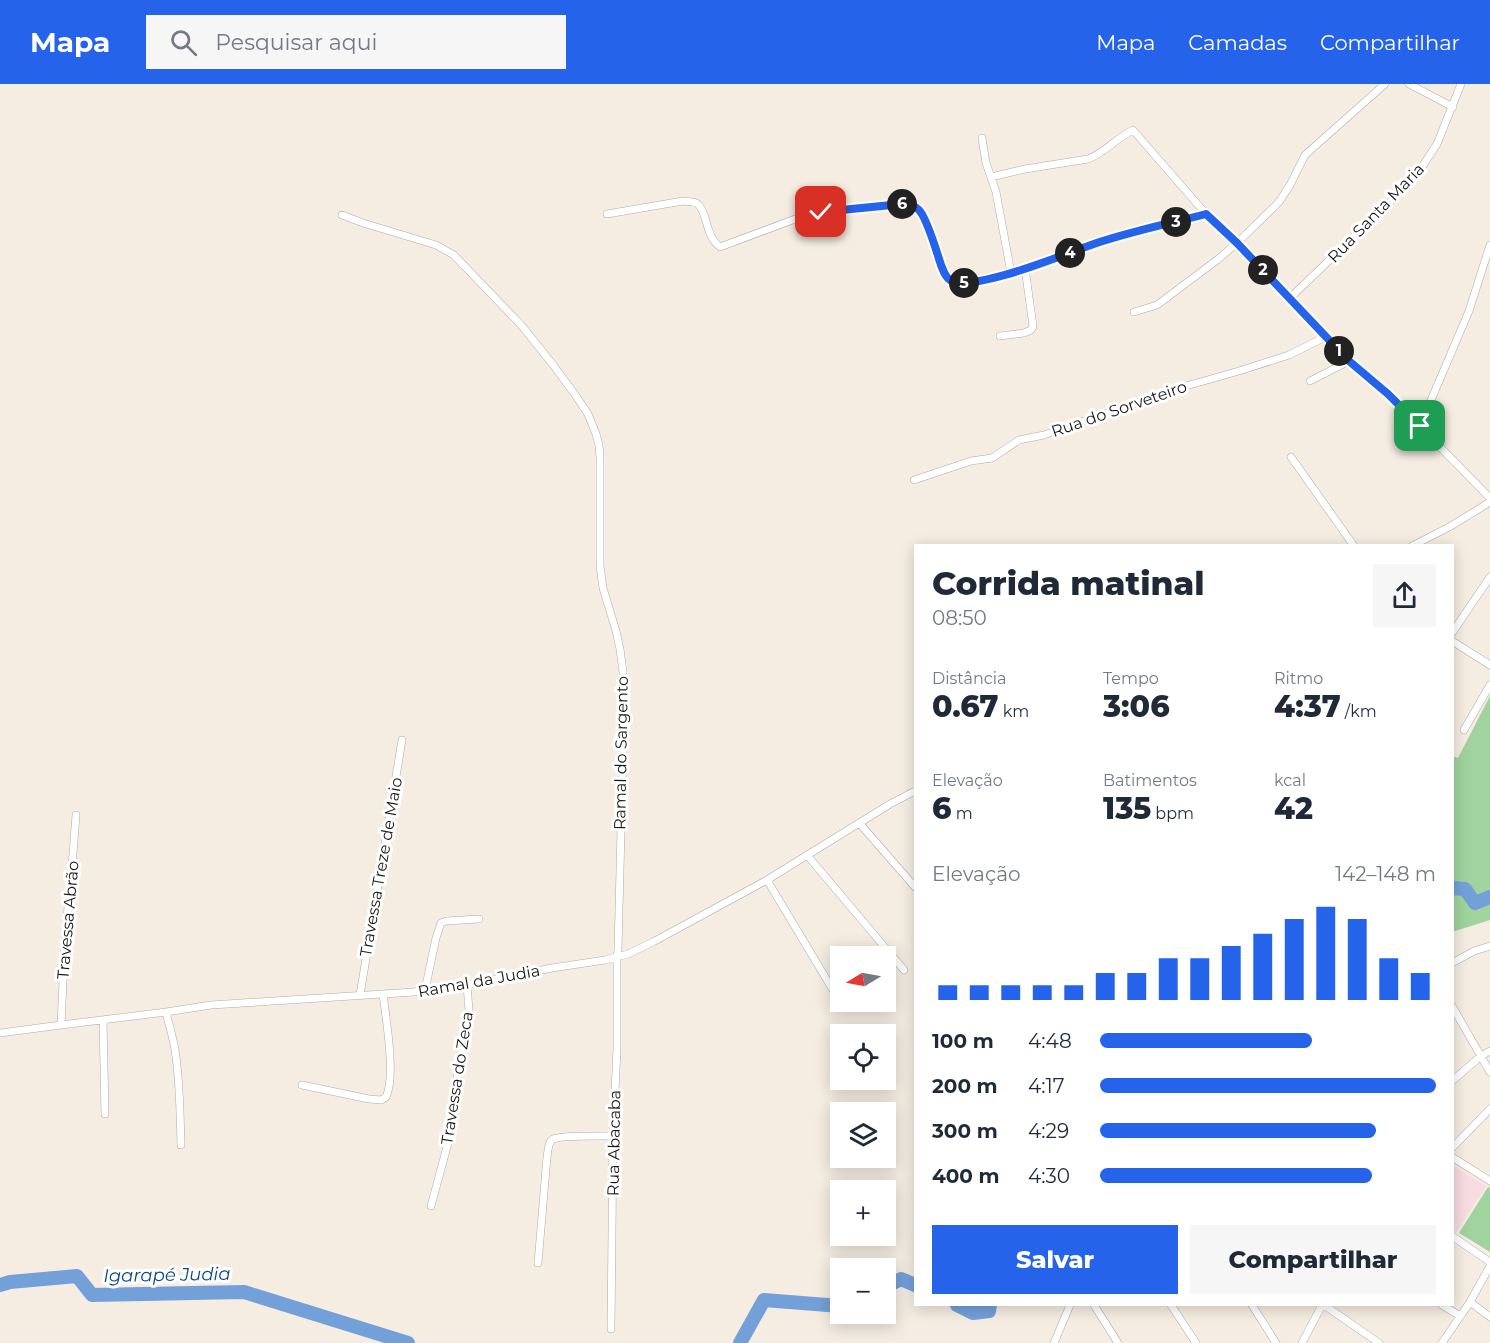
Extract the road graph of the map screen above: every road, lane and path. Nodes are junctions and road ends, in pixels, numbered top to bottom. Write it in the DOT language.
graph roads {
  1 [pos="1385,84"];
  2 [pos="1409,84"];
  3 [pos="1461,84"];
  4 [pos="1453,107"];
  5 [pos="982,138"];
  6 [pos="991,177"];
  7 [pos="607,214"];
  8 [pos="1206,214"];
  9 [pos="342,215"];
  10 [pos="1237,243"];
  11 [pos="1490,245"];
  12 [pos="1024,268"];
  13 [pos="1011,273"];
  14 [pos="1290,298"];
  15 [pos="1134,312"];
  16 [pos="1000,336"];
  17 [pos="1325,337"];
  18 [pos="1349,361"];
  19 [pos="1310,381"];
  20 [pos="1420,426"];
  21 [pos="1291,457"];
  22 [pos="914,480"];
  23 [pos="1490,500"];
  24 [pos="1353,544"];
  25 [pos="1416,544"];
  26 [pos="1490,577"];
  27 [pos="1454,630"];
  28 [pos="1454,642"];
  29 [pos="1490,665"];
  30 [pos="1490,685"];
  31 [pos="1464,730"];
  32 [pos="402,740"];
  33 [pos="914,792"];
  34 [pos="76,815"];
  35 [pos="860,824"];
  36 [pos="807,855"];
  37 [pos="767,880"];
  38 [pos="914,886"];
  39 [pos="479,919"];
  40 [pos="1490,946"];
  41 [pos="616,957"];
  42 [pos="1454,962"];
  43 [pos="904,970"];
  44 [pos="467,985"];
  45 [pos="830,986"];
  46 [pos="425,990"];
  47 [pos="383,994"];
  48 [pos="360,995"];
  49 [pos="1454,1009"];
  50 [pos="166,1012"];
  51 [pos="103,1020"];
  52 [pos="61,1024"];
  53 [pos="0,1034"];
  54 [pos="1490,1051"];
  55 [pos="1481,1056"];
  56 [pos="1490,1072"];
  57 [pos="1454,1079"];
  58 [pos="302,1085"];
  59 [pos="1490,1109"];
  60 [pos="105,1114"];
  61 [pos="613,1136"];
  62 [pos="181,1145"];
  63 [pos="1454,1146"];
  64 [pos="1454,1158"];
  65 [pos="1490,1181"];
  66 [pos="432,1206"];
  67 [pos="1454,1237"];
  68 [pos="538,1263"];
  69 [pos="1490,1264"];
  70 [pos="1470,1302"];
  71 [pos="1070,1306"];
  72 [pos="1096,1306"];
  73 [pos="1172,1306"];
  74 [pos="1253,1306"];
  75 [pos="1322,1306"];
  76 [pos="1324,1306"];
  77 [pos="1444,1306"];
  78 [pos="1460,1316"];
  79 [pos="1490,1317"];
  80 [pos="610,1329"];
  81 [pos="1054,1343"];
  82 [pos="1118,1343"];
  83 [pos="1196,1343"];
  84 [pos="1276,1343"];
  85 [pos="1302,1343"];
  86 [pos="1379,1343"];
  87 [pos="1442,1343"];
  1 -- 10 [label="street"];
  2 -- 4 [label="street"];
  3 -- 4 [label="street, Rua Santa Maria"];
  4 -- 14 [label="street, Rua Santa Maria"];
  5 -- 6 [label="street"];
  6 -- 8 [label="street"];
  6 -- 13 [label="street"];
  7 -- 13 [label="street"];
  8 -- 10 [label="street"];
  8 -- 12 [label="street"];
  9 -- 41 [label="street, Ramal do Sargento"];
  10 -- 14 [label="street"];
  10 -- 15 [label="street"];
  11 -- 20 [label="street"];
  12 -- 13 [label="street"];
  12 -- 16 [label="street"];
  14 -- 17 [label="street"];
  17 -- 18 [label="street"];
  17 -- 22 [label="street, Rua do Sorveteiro"];
  18 -- 19 [label="street"];
  18 -- 20 [label="street"];
  20 -- 23 [label="street"];
  21 -- 24 [label="street"];
  23 -- 25 [label="street"];
  26 -- 27 [label="street"];
  28 -- 29 [label="street"];
  30 -- 31 [label="street"];
  32 -- 48 [label="street, Travessa Treze de Maio"];
  33 -- 35 [label="street, Ramal da Judia"];
  34 -- 52 [label="street, Travessa Abrão"];
  35 -- 36 [label="street, Ramal da Judia"];
  35 -- 38 [label="street"];
  36 -- 37 [label="street, Ramal da Judia"];
  36 -- 43 [label="street"];
  37 -- 41 [label="street, Ramal da Judia"];
  37 -- 45 [label="street"];
  39 -- 46 [label="street"];
  40 -- 42 [label="street"];
  41 -- 44 [label="street, Ramal da Judia"];
  41 -- 61 [label="street, Rua Abacaba"];
  44 -- 46 [label="street, Ramal da Judia"];
  44 -- 66 [label="street, Travessa do Zeca"];
  46 -- 47 [label="street, Ramal da Judia"];
  47 -- 48 [label="street, Ramal da Judia"];
  47 -- 58 [label="street"];
  48 -- 50 [label="street, Ramal da Judia"];
  49 -- 55 [label="street"];
  50 -- 51 [label="street, Ramal da Judia"];
  50 -- 62 [label="street"];
  51 -- 52 [label="street, Ramal da Judia"];
  51 -- 60 [label="street"];
  52 -- 53 [label="street, Ramal da Judia"];
  54 -- 55 [label="street"];
  55 -- 56 [label="street"];
  55 -- 57 [label="street"];
  59 -- 63 [label="street"];
  61 -- 68 [label="street"];
  61 -- 80 [label="street, Rua Abacaba"];
  64 -- 65 [label="street"];
  67 -- 69 [label="street"];
  69 -- 70 [label="street"];
  70 -- 78 [label="street"];
  70 -- 79 [label="street"];
  71 -- 81 [label="street"];
  72 -- 82 [label="street"];
  73 -- 83 [label="street"];
  74 -- 84 [label="street"];
  75 -- 85 [label="street"];
  76 -- 86 [label="street"];
  77 -- 78 [label="street"];
  78 -- 87 [label="street"];
}
